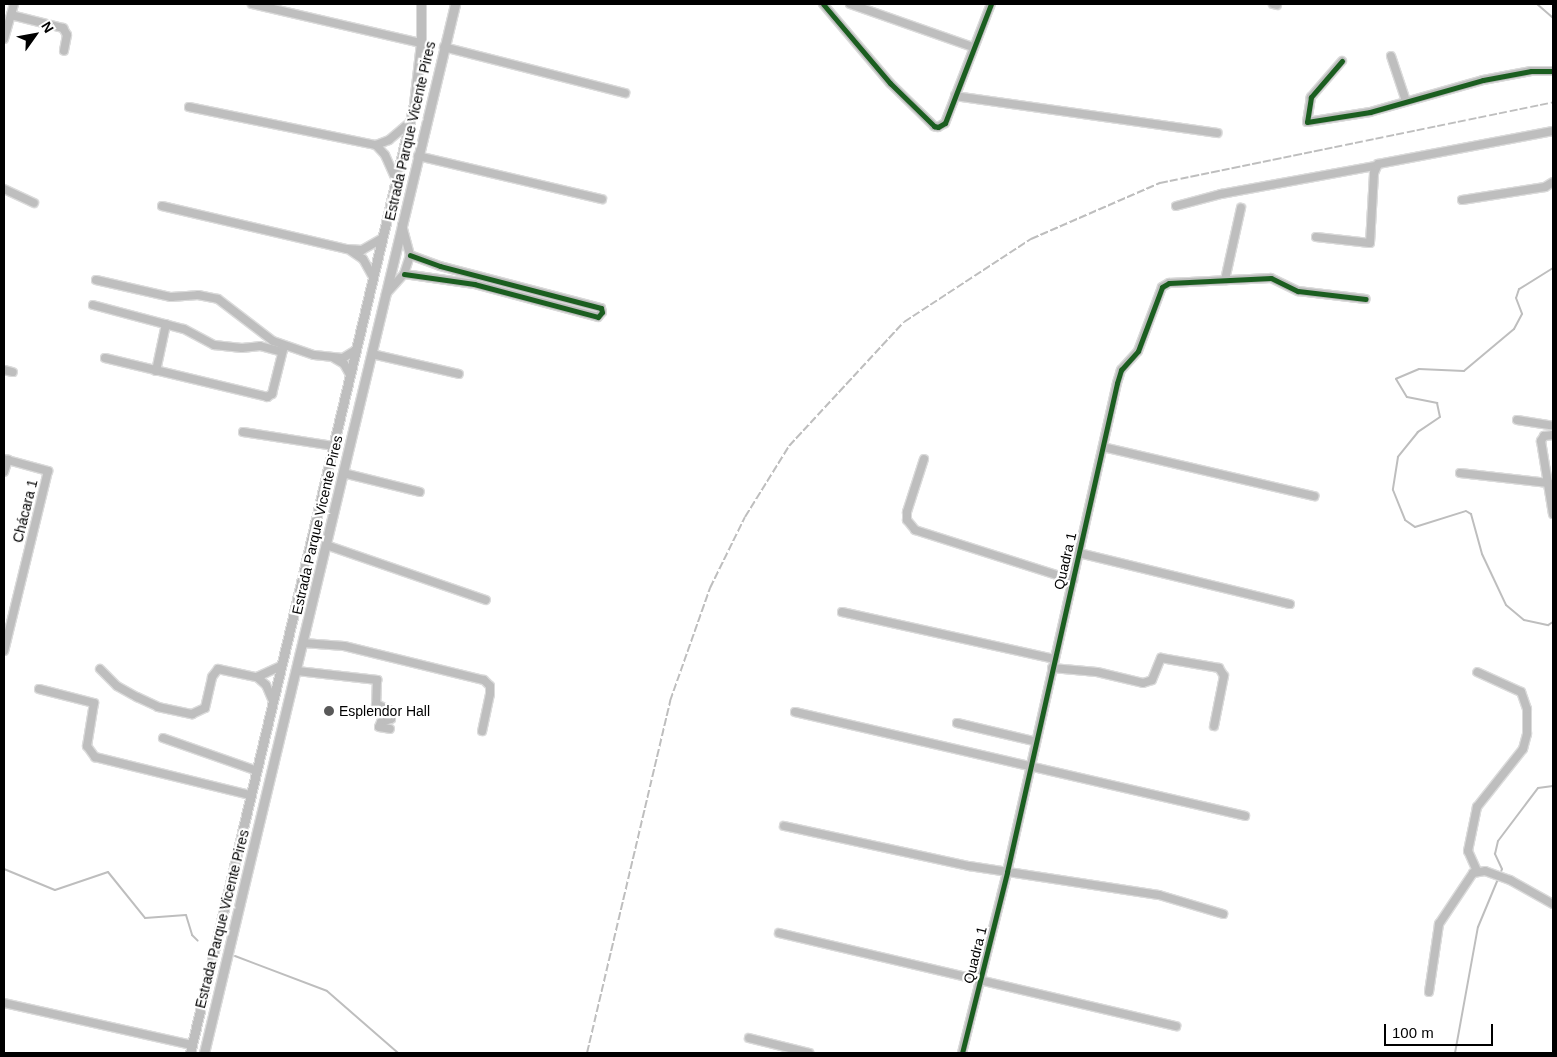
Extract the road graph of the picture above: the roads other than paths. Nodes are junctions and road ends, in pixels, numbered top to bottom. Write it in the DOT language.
graph roads {
  1 [pos="14,4"];
  2 [pos="252,4"];
  3 [pos="421,4"];
  4 [pos="455,4"];
  5 [pos="850,4"];
  6 [pos="991,4"];
  7 [pos="828,5"];
  8 [pos="10,15"];
  9 [pos="4,39"];
  10 [pos="421,42"];
  11 [pos="973,46"];
  12 [pos="444,47"];
  13 [pos="64,51"];
  14 [pos="1390,56"];
  15 [pos="1342,61"];
  16 [pos="1553,70"];
  17 [pos="625,93"];
  18 [pos="955,96"];
  19 [pos="1406,101"];
  20 [pos="189,107"];
  21 [pos="408,124"];
  22 [pos="1553,131"];
  23 [pos="1217,133"];
  24 [pos="376,145"];
  25 [pos="418,156"];
  26 [pos="1375,166"];
  27 [pos="395,177"];
  28 [pos="1553,182"];
  29 [pos="4,189"];
  30 [pos="602,199"];
  31 [pos="1462,200"];
  32 [pos="34,203"];
  33 [pos="162,206"];
  34 [pos="1176,206"];
  35 [pos="1241,208"];
  36 [pos="402,223"];
  37 [pos="1316,237"];
  38 [pos="381,239"];
  39 [pos="347,249"];
  40 [pos="410,255"];
  41 [pos="440,266"];
  42 [pos="404,274"];
  43 [pos="372,275"];
  44 [pos="438,277"];
  45 [pos="96,280"];
  46 [pos="475,280"];
  47 [pos="1226,280"];
  48 [pos="528,293"];
  49 [pos="386,294"];
  50 [pos="1366,300"];
  51 [pos="93,305"];
  52 [pos="166,324"];
  53 [pos="283,349"];
  54 [pos="354,351"];
  55 [pos="372,354"];
  56 [pos="105,358"];
  57 [pos="334,358"];
  58 [pos="4,370"];
  59 [pos="156,371"];
  60 [pos="13,372"];
  61 [pos="459,374"];
  62 [pos="350,375"];
  63 [pos="1517,420"];
  64 [pos="1553,426"];
  65 [pos="243,432"];
  66 [pos="1553,436"];
  67 [pos="333,446"];
  68 [pos="1103,447"];
  69 [pos="924,459"];
  70 [pos="6,460"];
  71 [pos="329,461"];
  72 [pos="344,468"];
  73 [pos="4,472"];
  74 [pos="1460,473"];
  75 [pos="325,480"];
  76 [pos="340,483"];
  77 [pos="1548,483"];
  78 [pos="420,492"];
  79 [pos="1314,496"];
  80 [pos="1553,514"];
  81 [pos="326,545"];
  82 [pos="1079,553"];
  83 [pos="1073,580"];
  84 [pos="486,600"];
  85 [pos="1290,604"];
  86 [pos="842,612"];
  87 [pos="303,643"];
  88 [pos="4,650"];
  89 [pos="1054,659"];
  90 [pos="281,666"];
  91 [pos="100,668"];
  92 [pos="1052,668"];
  93 [pos="297,671"];
  94 [pos="1477,672"];
  95 [pos="256,677"];
  96 [pos="40,689"];
  97 [pos="272,699"];
  98 [pos="796,712"];
  99 [pos="957,723"];
  100 [pos="1214,726"];
  101 [pos="390,729"];
  102 [pos="482,731"];
  103 [pos="163,738"];
  104 [pos="1034,741"];
  105 [pos="1029,767"];
  106 [pos="257,771"];
  107 [pos="250,795"];
  108 [pos="1245,816"];
  109 [pos="784,826"];
  110 [pos="1481,871"];
  111 [pos="1007,872"];
  112 [pos="1553,904"];
  113 [pos="1224,914"];
  114 [pos="779,933"];
  115 [pos="980,981"];
  116 [pos="1429,992"];
  117 [pos="4,1003"];
  118 [pos="1176,1026"];
  119 [pos="749,1038"];
  120 [pos="191,1049"];
  121 [pos="204,1053"];
  122 [pos="809,1053"];
  123 [pos="962,1053"];
  1 -- 8 [label="street"];
  2 -- 10 [label="street"];
  3 -- 10 [label="main road, Estrada Parque Vicente Pires"];
  4 -- 12 [label="main road, Estrada Parque Vicente Pires"];
  5 -- 11 [label="street"];
  6 -- 11 [label="street"];
  7 -- 18 [label="street"];
  8 -- 9 [label="street"];
  8 -- 13 [label="street"];
  10 -- 21 [label="main road, Estrada Parque Vicente Pires"];
  11 -- 18 [label="street"];
  12 -- 17 [label="street"];
  12 -- 25 [label="main road, Estrada Parque Vicente Pires"];
  14 -- 19 [label="street"];
  15 -- 19 [label="street"];
  16 -- 19 [label="street"];
  18 -- 23 [label="street"];
  20 -- 24 [label="street"];
  21 -- 24 [label="street"];
  21 -- 27 [label="main road, Estrada Parque Vicente Pires"];
  22 -- 26 [label="street"];
  24 -- 27 [label="street"];
  25 -- 30 [label="street"];
  25 -- 36 [label="main road, Estrada Parque Vicente Pires"];
  26 -- 34 [label="street"];
  26 -- 37 [label="street"];
  27 -- 38 [label="main road, Estrada Parque Vicente Pires"];
  28 -- 31 [label="street"];
  29 -- 32 [label="street"];
  33 -- 39 [label="street"];
  35 -- 47 [label="street"];
  36 -- 40 [label="street"];
  36 -- 49 [label="main road, Estrada Parque Vicente Pires"];
  38 -- 39 [label="street"];
  38 -- 43 [label="main road, Estrada Parque Vicente Pires"];
  39 -- 43 [label="street"];
  40 -- 41 [label="street"];
  40 -- 42 [label="street"];
  41 -- 44 [label="street"];
  41 -- 46 [label="street"];
  42 -- 44 [label="street"];
  42 -- 49 [label="street"];
  43 -- 54 [label="main road, Estrada Parque Vicente Pires"];
  44 -- 46 [label="street"];
  45 -- 53 [label="street"];
  46 -- 48 [label="street"];
  47 -- 50 [label="street, Quadra 1"];
  47 -- 68 [label="street, Quadra 1"];
  48 -- 48 [label="street"];
  49 -- 55 [label="main road, Estrada Parque Vicente Pires"];
  51 -- 52 [label="street"];
  52 -- 53 [label="street"];
  52 -- 59 [label="street"];
  53 -- 57 [label="street"];
  53 -- 59 [label="street"];
  54 -- 57 [label="street"];
  54 -- 62 [label="main road, Estrada Parque Vicente Pires"];
  55 -- 61 [label="street"];
  55 -- 72 [label="main road, Estrada Parque Vicente Pires"];
  56 -- 59 [label="street"];
  57 -- 62 [label="street"];
  58 -- 60 [label="street"];
  62 -- 67 [label="main road, Estrada Parque Vicente Pires"];
  63 -- 64 [label="street"];
  65 -- 67 [label="street"];
  66 -- 77 [label="street"];
  67 -- 71 [label="main road, Estrada Parque Vicente Pires"];
  68 -- 79 [label="street"];
  68 -- 82 [label="street, Quadra 1"];
  69 -- 83 [label="street"];
  70 -- 73 [label="street"];
  70 -- 88 [label="street, Chácara 1"];
  71 -- 72 [label="main road"];
  71 -- 75 [label="main road, Estrada Parque Vicente Pires"];
  72 -- 76 [label="main road, Estrada Parque Vicente Pires"];
  72 -- 78 [label="street"];
  74 -- 77 [label="street"];
  75 -- 76 [label="main road"];
  75 -- 90 [label="main road, Estrada Parque Vicente Pires"];
  76 -- 81 [label="main road, Estrada Parque Vicente Pires"];
  77 -- 80 [label="street"];
  81 -- 84 [label="street"];
  81 -- 87 [label="main road, Estrada Parque Vicente Pires"];
  82 -- 83 [label="street, Quadra 1"];
  82 -- 85 [label="street"];
  83 -- 89 [label="street, Quadra 1"];
  86 -- 89 [label="street"];
  87 -- 93 [label="main road, Estrada Parque Vicente Pires"];
  87 -- 102 [label="street"];
  89 -- 92 [label="street, Quadra 1"];
  90 -- 95 [label="street"];
  90 -- 97 [label="main road, Estrada Parque Vicente Pires"];
  91 -- 95 [label="street"];
  92 -- 100 [label="street"];
  92 -- 104 [label="street, Quadra 1"];
  93 -- 101 [label="street"];
  93 -- 121 [label="main road, Estrada Parque Vicente Pires"];
  94 -- 110 [label="street"];
  95 -- 97 [label="street"];
  96 -- 107 [label="street"];
  97 -- 106 [label="main road, Estrada Parque Vicente Pires"];
  98 -- 105 [label="street"];
  99 -- 104 [label="street"];
  103 -- 106 [label="street"];
  104 -- 105 [label="street, Quadra 1"];
  105 -- 108 [label="street"];
  105 -- 111 [label="street, Quadra 1"];
  106 -- 107 [label="main road, Estrada Parque Vicente Pires"];
  107 -- 120 [label="main road, Estrada Parque Vicente Pires"];
  109 -- 111 [label="street"];
  110 -- 112 [label="street"];
  110 -- 116 [label="street"];
  111 -- 113 [label="street"];
  111 -- 115 [label="street, Quadra 1"];
  114 -- 115 [label="street"];
  115 -- 118 [label="street"];
  115 -- 123 [label="street, Quadra 1"];
  117 -- 120 [label="street"];
  119 -- 122 [label="street"];
}
